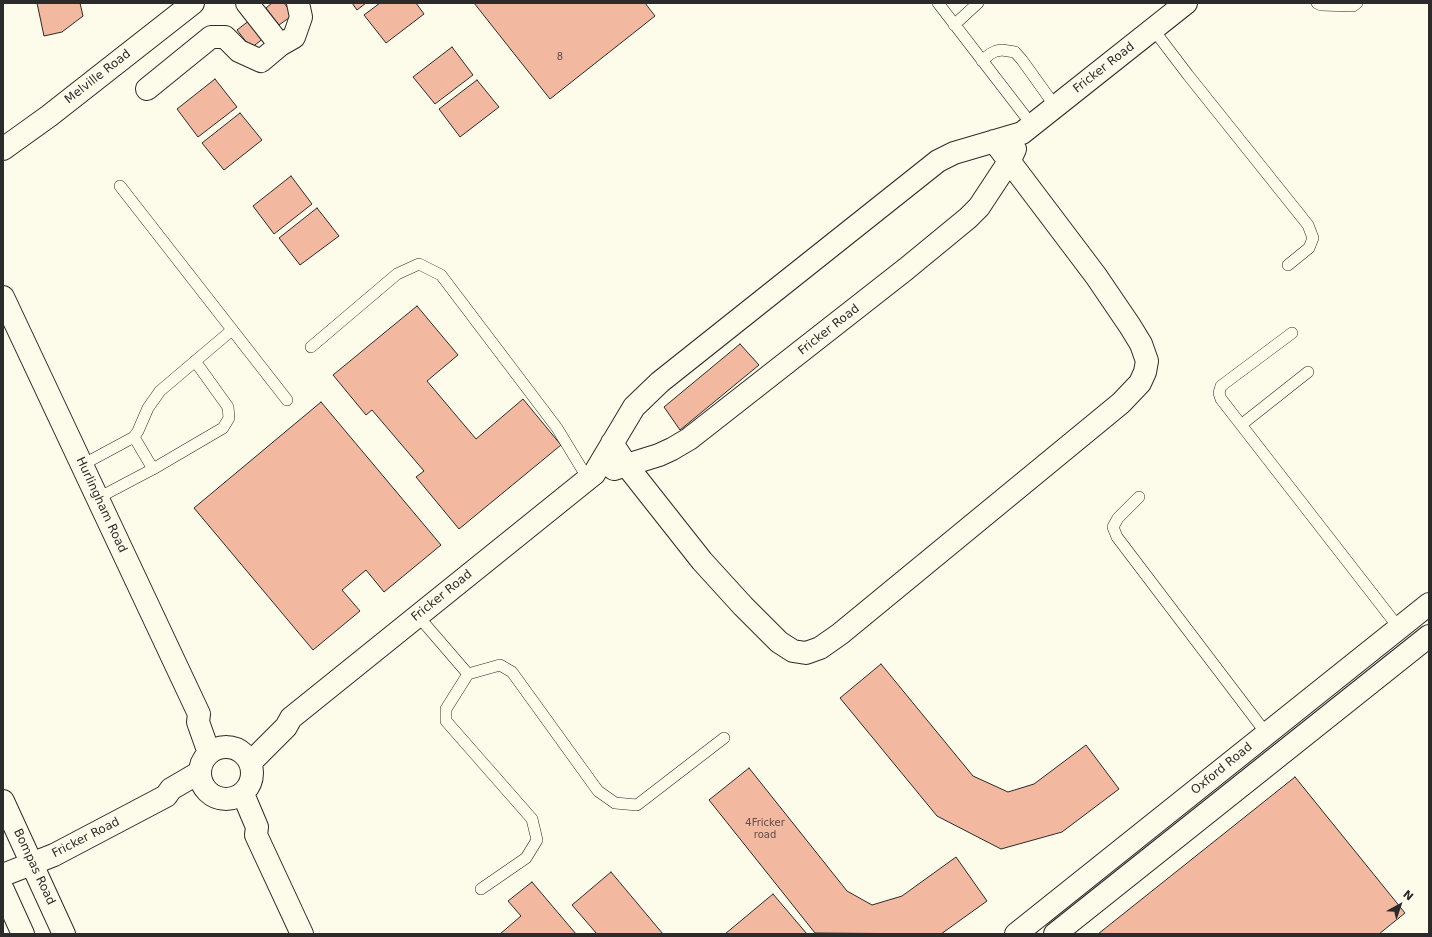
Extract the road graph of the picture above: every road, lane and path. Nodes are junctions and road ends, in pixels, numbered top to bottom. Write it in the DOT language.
graph roads {
  1 [pos="193,3"];
  2 [pos="247,3"];
  3 [pos="298,3"];
  4 [pos="938,3"];
  5 [pos="978,3"];
  6 [pos="1186,3"];
  7 [pos="1317,3"];
  8 [pos="1357,3"];
  9 [pos="954,25"];
  10 [pos="1153,29"];
  11 [pos="280,45"];
  12 [pos="982,61"];
  13 [pos="147,89"];
  14 [pos="1055,106"];
  15 [pos="1027,129"];
  16 [pos="994,141"];
  17 [pos="3,150"];
  18 [pos="1010,160"];
  19 [pos="120,186"];
  20 [pos="1288,265"];
  21 [pos="3,297"];
  22 [pos="232,330"];
  23 [pos="1292,333"];
  24 [pos="311,347"];
  25 [pos="195,361"];
  26 [pos="1308,372"];
  27 [pos="287,400"];
  28 [pos="1241,425"];
  29 [pos="134,437"];
  30 [pos="612,443"];
  31 [pos="82,465"];
  32 [pos="627,466"];
  33 [pos="153,469"];
  34 [pos="591,476"];
  35 [pos="1139,497"];
  36 [pos="98,498"];
  37 [pos="1429,604"];
  38 [pos="418,616"];
  39 [pos="1399,628"];
  40 [pos="1429,636"];
  41 [pos="468,674"];
  42 [pos="1266,733"];
  43 [pos="724,738"];
  44 [pos="230,753"];
  45 [pos="200,772"];
  46 [pos="166,796"];
  47 [pos="227,796"];
  48 [pos="3,801"];
  49 [pos="33,864"];
  50 [pos="3,875"];
  51 [pos="481,889"];
  52 [pos="3,890"];
  53 [pos="23,934"];
  54 [pos="64,934"];
  55 [pos="302,934"];
  56 [pos="1016,934"];
  57 [pos="1055,934"];
  1 -- 17 [label="street, Melville Road"];
  2 -- 11 [label="street"];
  3 -- 11 [label="street"];
  4 -- 9 [label="lane"];
  5 -- 9 [label="lane"];
  6 -- 10 [label="street, Fricker Road"];
  7 -- 8 [label="lane"];
  9 -- 12 [label="lane"];
  10 -- 14 [label="street, Fricker Road"];
  10 -- 20 [label="lane"];
  11 -- 13 [label="street"];
  12 -- 14 [label="lane"];
  12 -- 15 [label="lane"];
  14 -- 15 [label="street, Fricker Road"];
  15 -- 16 [label="street, Fricker Road"];
  15 -- 18 [label="street, Fricker Road"];
  16 -- 18 [label="street"];
  16 -- 30 [label="street, Fricker Road"];
  18 -- 32 [label="street, Fricker Road"];
  18 -- 32 [label="street"];
  19 -- 22 [label="lane"];
  21 -- 31 [label="street, Hurlingham Road"];
  22 -- 25 [label="lane"];
  22 -- 27 [label="lane"];
  23 -- 28 [label="lane"];
  24 -- 34 [label="lane"];
  25 -- 29 [label="lane"];
  25 -- 33 [label="lane"];
  26 -- 28 [label="lane"];
  28 -- 39 [label="lane"];
  29 -- 31 [label="lane"];
  29 -- 33 [label="lane"];
  30 -- 32 [label="street"];
  30 -- 34 [label="street, Fricker Road"];
  31 -- 36 [label="street, Hurlingham Road"];
  32 -- 34 [label="street, Fricker Road"];
  33 -- 36 [label="lane"];
  34 -- 38 [label="street, Fricker Road"];
  35 -- 42 [label="lane"];
  36 -- 44 [label="street, Hurlingham Road"];
  37 -- 39 [label="street, Oxford Road"];
  38 -- 41 [label="lane"];
  38 -- 44 [label="street, Fricker Road"];
  39 -- 42 [label="street, Oxford Road"];
  40 -- 57 [label="street, Oxford Road"];
  41 -- 43 [label="lane"];
  41 -- 51 [label="lane"];
  42 -- 56 [label="street, Oxford Road"];
  44 -- 45 [label="street"];
  44 -- 47 [label="street"];
  45 -- 46 [label="street, Fricker Road"];
  45 -- 47 [label="street"];
  46 -- 47 [label="street"];
  46 -- 49 [label="street, Fricker Road"];
  47 -- 55 [label="street"];
  48 -- 49 [label="street, Bompas Road"];
  49 -- 50 [label="street, Fricker Road"];
  49 -- 54 [label="street, Bompas Road"];
  52 -- 53 [label="street"];
}
